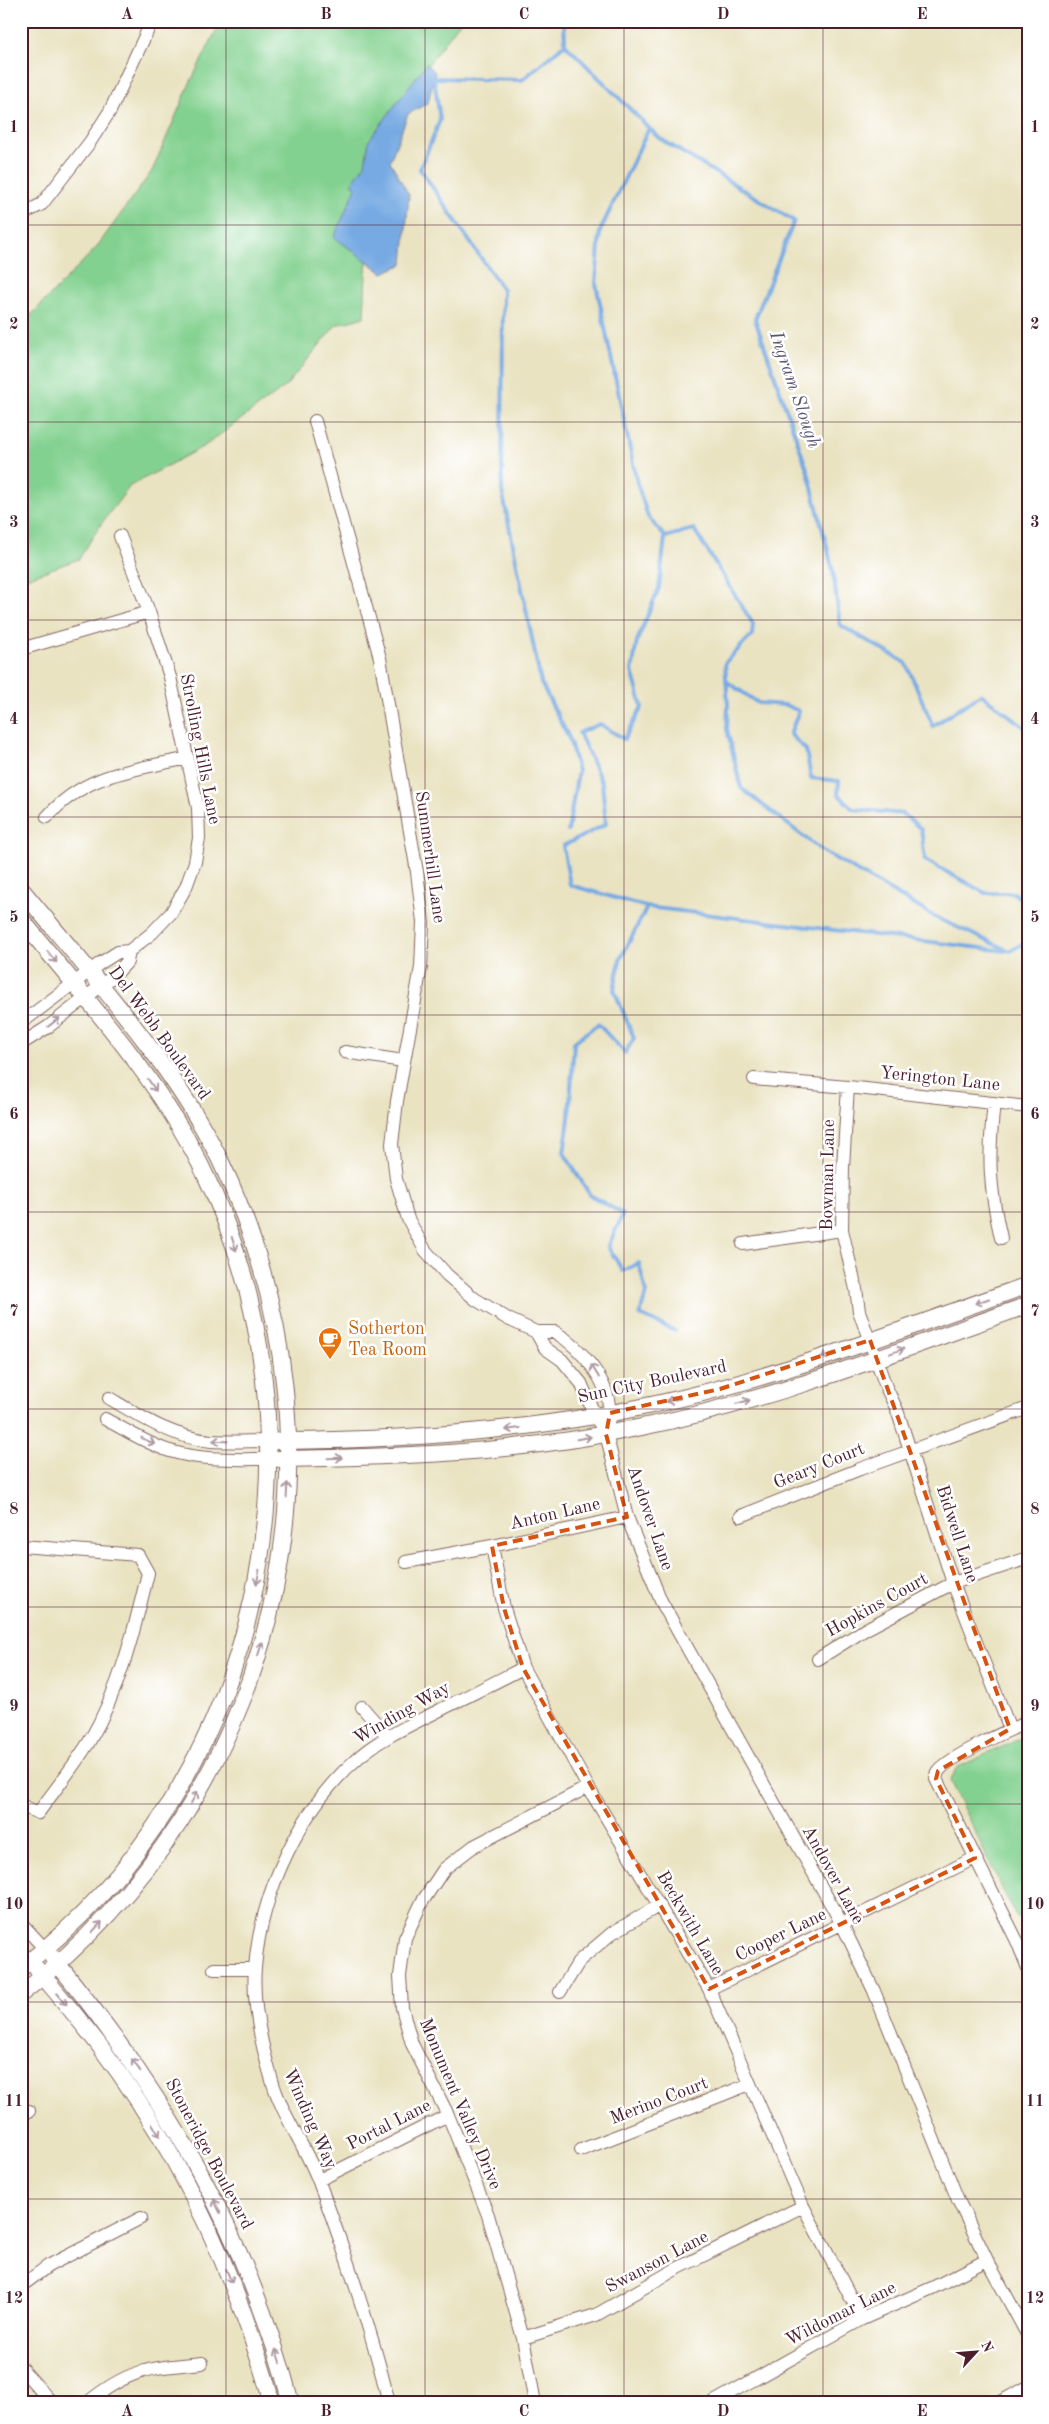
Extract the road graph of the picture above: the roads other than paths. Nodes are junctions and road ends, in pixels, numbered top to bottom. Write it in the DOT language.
graph roads {
  1 [pos="152,21"];
  2 [pos="21,215"];
  3 [pos="315,421"];
  4 [pos="120,536"];
  5 [pos="150,612"];
  6 [pos="21,649"];
  7 [pos="188,758"];
  8 [pos="47,817"];
  9 [pos="21,889"];
  10 [pos="21,919"];
  11 [pos="129,951"];
  12 [pos="89,972"];
  13 [pos="74,984"];
  14 [pos="100,986"];
  15 [pos="85,998"];
  16 [pos="21,1023"];
  17 [pos="21,1044"];
  18 [pos="345,1052"];
  19 [pos="403,1061"];
  20 [pos="754,1079"];
  21 [pos="848,1087"];
  22 [pos="994,1103"];
  23 [pos="1028,1107"];
  24 [pos="842,1230"];
  25 [pos="1000,1238"];
  26 [pos="742,1244"];
  27 [pos="1028,1285"];
  28 [pos="1028,1305"];
  29 [pos="536,1332"];
  30 [pos="873,1350"];
  31 [pos="109,1398"];
  32 [pos="1028,1408"];
  33 [pos="602,1414"];
  34 [pos="105,1419"];
  35 [pos="606,1434"];
  36 [pos="269,1441"];
  37 [pos="288,1441"];
  38 [pos="910,1450"];
  39 [pos="269,1459"];
  40 [pos="288,1459"];
  41 [pos="627,1516"];
  42 [pos="741,1516"];
  43 [pos="21,1546"];
  44 [pos="492,1546"];
  45 [pos="1028,1558"];
  46 [pos="406,1562"];
  47 [pos="954,1583"];
  48 [pos="818,1659"];
  49 [pos="523,1668"];
  50 [pos="362,1707"];
  51 [pos="1028,1722"];
  52 [pos="1010,1729"];
  53 [pos="388,1737"];
  54 [pos="588,1787"];
  55 [pos="21,1805"];
  56 [pos="975,1858"];
  57 [pos="660,1905"];
  58 [pos="21,1923"];
  59 [pos="842,1924"];
  60 [pos="1022,1939"];
  61 [pos="46,1949"];
  62 [pos="24,1960"];
  63 [pos="58,1964"];
  64 [pos="254,1968"];
  65 [pos="1028,1968"];
  66 [pos="214,1969"];
  67 [pos="44,1977"];
  68 [pos="708,1989"];
  69 [pos="560,1992"];
  70 [pos="21,1994"];
  71 [pos="750,2084"];
  72 [pos="448,2115"];
  73 [pos="581,2150"];
  74 [pos="318,2180"];
  75 [pos="803,2206"];
  76 [pos="140,2218"];
  77 [pos="987,2260"];
  78 [pos="21,2286"];
  79 [pos="862,2319"];
  80 [pos="1028,2336"];
  81 [pos="523,2338"];
  82 [pos="202,2362"];
  83 [pos="21,2368"];
  84 [pos="1028,2387"];
  85 [pos="52,2403"];
  86 [pos="86,2403"];
  87 [pos="272,2403"];
  88 [pos="291,2403"];
  89 [pos="389,2403"];
  90 [pos="535,2403"];
  91 [pos="712,2403"];
  92 [pos="998,2403"];
  1 -- 2 [label="street"];
  3 -- 19 [label="street, Summerhill Lane"];
  4 -- 5 [label="street, Strolling Hills Lane"];
  5 -- 6 [label="street"];
  5 -- 7 [label="street, Strolling Hills Lane"];
  7 -- 8 [label="street"];
  7 -- 11 [label="street, Strolling Hills Lane"];
  9 -- 12 [label="street, Del Webb Boulevard"];
  10 -- 13 [label="street, Del Webb Boulevard, one-way"];
  11 -- 12 [label="street, Strolling Hills Lane"];
  11 -- 14 [label="street, Strolling Hills Lane"];
  12 -- 13 [label="street, Strolling Hills Lane"];
  12 -- 14 [label="street, Del Webb Boulevard"];
  13 -- 15 [label="street, Del Webb Boulevard"];
  13 -- 16 [label="street, Strolling Hills Lane"];
  14 -- 15 [label="street, Strolling Hills Lane"];
  14 -- 37 [label="street, Del Webb Boulevard"];
  17 -- 15 [label="street, Strolling Hills Lane, one-way"];
  15 -- 36 [label="street, Del Webb Boulevard, one-way"];
  18 -- 19 [label="street"];
  19 -- 29 [label="street, Summerhill Lane"];
  20 -- 21 [label="street, Yerington Lane"];
  21 -- 22 [label="street, Yerington Lane"];
  21 -- 24 [label="street, Bowman Lane"];
  22 -- 23 [label="street, Yerington Lane"];
  22 -- 25 [label="street"];
  24 -- 26 [label="street"];
  24 -- 30 [label="street, Bowman Lane"];
  27 -- 30 [label="street, Sun City Boulevard, one-way"];
  30 -- 28 [label="street, Sun City Boulevard, one-way"];
  29 -- 33 [label="street, Summerhill Lane"];
  33 -- 29 [label="street, Summerhill Lane, one-way"];
  30 -- 33 [label="street, Sun City Boulevard, one-way"];
  35 -- 30 [label="street, Sun City Boulevard, one-way"];
  30 -- 38 [label="street, Bidwell Lane"];
  36 -- 31 [label="street, one-way"];
  32 -- 38 [label="street, Geary Court"];
  33 -- 35 [label="street, Summerhill Lane"];
  33 -- 37 [label="street, Sun City Boulevard, one-way"];
  34 -- 39 [label="street, one-way"];
  40 -- 35 [label="street, Sun City Boulevard, one-way"];
  35 -- 41 [label="street, Andover Lane"];
  36 -- 37 [label="street, Sun City Boulevard"];
  36 -- 39 [label="street, Del Webb Boulevard"];
  37 -- 40 [label="street, Del Webb Boulevard"];
  38 -- 42 [label="street, Geary Court"];
  38 -- 47 [label="street, Bidwell Lane"];
  39 -- 40 [label="street, Sun City Boulevard"];
  39 -- 61 [label="street, Del Webb Boulevard, one-way"];
  63 -- 40 [label="street, Del Webb Boulevard, one-way"];
  41 -- 44 [label="street, Anton Lane"];
  41 -- 59 [label="street, Andover Lane"];
  43 -- 55 [label="street"];
  44 -- 46 [label="street, Anton Lane"];
  44 -- 49 [label="street, Beckwith Lane"];
  45 -- 47 [label="street, Hopkins Court"];
  47 -- 48 [label="street, Hopkins Court"];
  47 -- 52 [label="street, Bidwell Lane"];
  49 -- 53 [label="street, Winding Way"];
  49 -- 54 [label="street, Beckwith Lane"];
  50 -- 53 [label="street"];
  51 -- 52 [label="street"];
  52 -- 56 [label="street"];
  53 -- 64 [label="street, Winding Way"];
  54 -- 57 [label="street, Beckwith Lane"];
  54 -- 72 [label="street, Monument Valley Drive"];
  56 -- 59 [label="street, Cooper Lane"];
  56 -- 60 [label="street"];
  57 -- 68 [label="street, Beckwith Lane"];
  57 -- 69 [label="street"];
  58 -- 61 [label="street"];
  59 -- 68 [label="street, Cooper Lane"];
  59 -- 77 [label="street, Andover Lane"];
  60 -- 65 [label="street"];
  61 -- 62 [label="street, Del Webb Boulevard"];
  61 -- 63 [label="street, Stoneridge Boulevard"];
  62 -- 67 [label="street, Stoneridge Boulevard"];
  63 -- 67 [label="street, Del Webb Boulevard"];
  88 -- 63 [label="street, Stoneridge Boulevard, one-way"];
  64 -- 66 [label="street"];
  64 -- 74 [label="street, Winding Way"];
  67 -- 70 [label="street, Del Webb Boulevard"];
  67 -- 87 [label="street, Stoneridge Boulevard, one-way"];
  68 -- 71 [label="street, Beckwith Lane"];
  71 -- 73 [label="street, Merino Court"];
  71 -- 75 [label="street, Beckwith Lane"];
  72 -- 74 [label="street, Portal Lane"];
  72 -- 81 [label="street, Monument Valley Drive"];
  74 -- 89 [label="street, Winding Way"];
  75 -- 79 [label="street, Beckwith Lane"];
  75 -- 81 [label="street, Swanson Lane"];
  76 -- 78 [label="street"];
  77 -- 79 [label="street, Wildomar Lane"];
  77 -- 80 [label="street, Andover Lane"];
  79 -- 91 [label="street, Wildomar Lane"];
  81 -- 90 [label="street, Monument Valley Drive"];
  82 -- 86 [label="street"];
  83 -- 85 [label="street"];
  84 -- 92 [label="street"];
}
